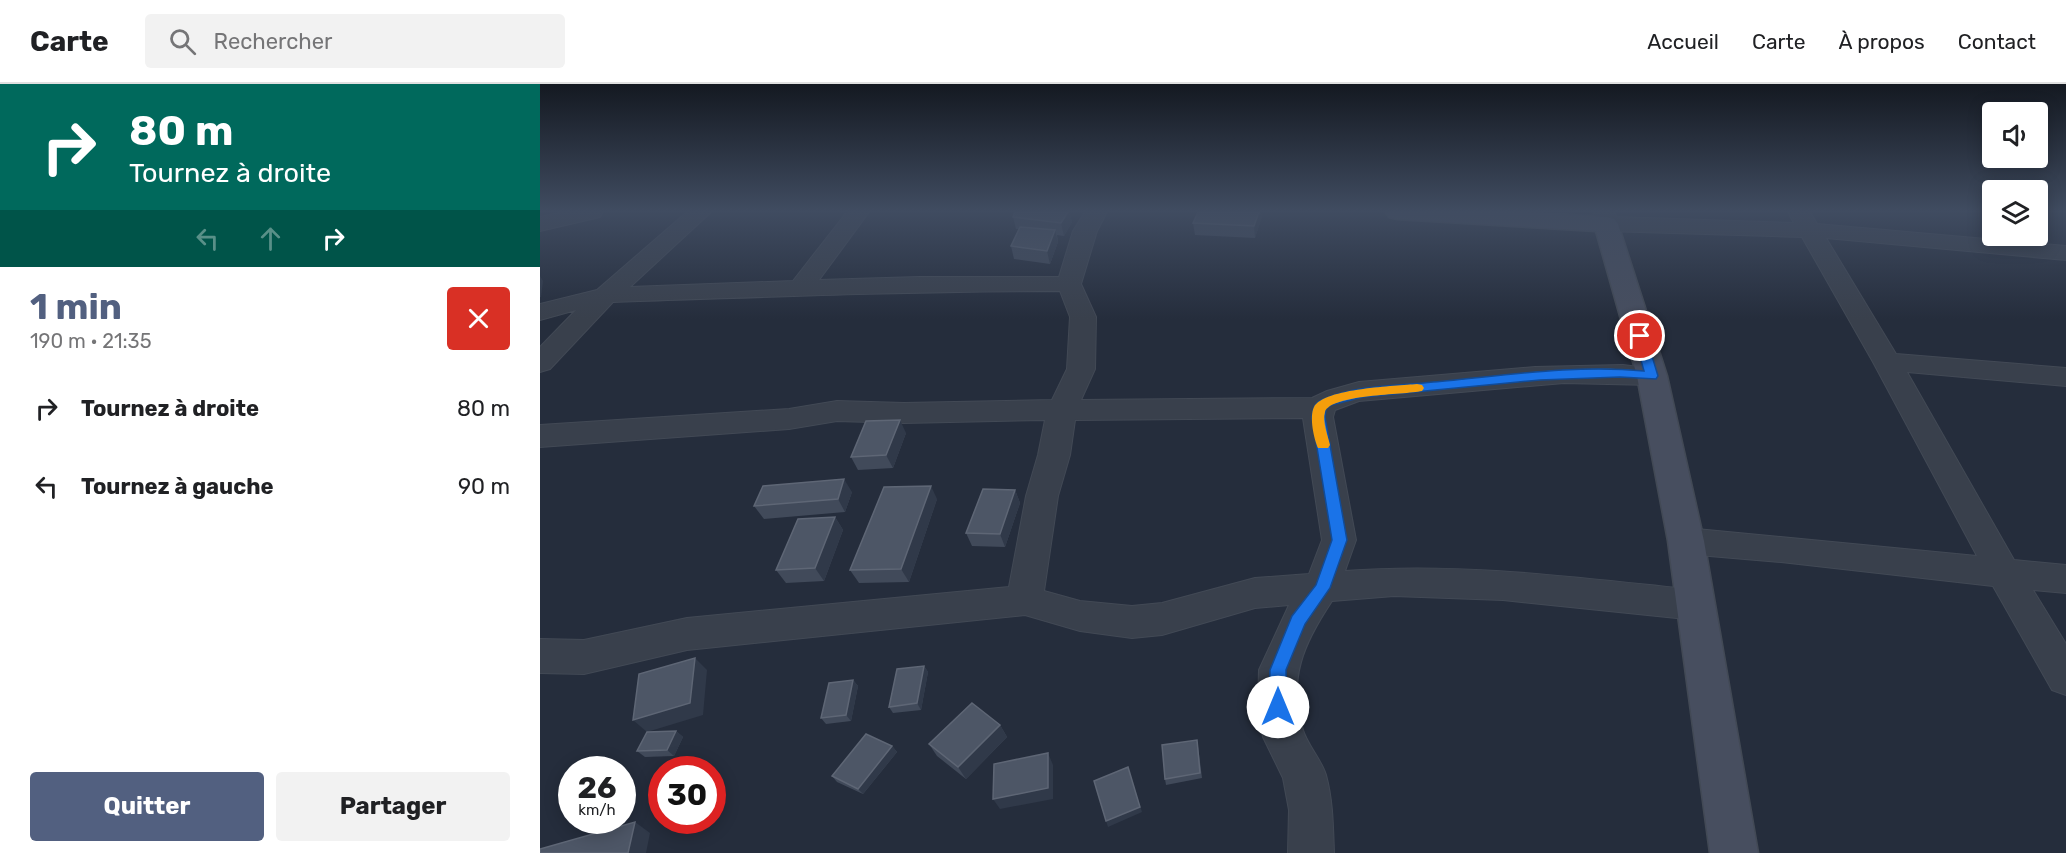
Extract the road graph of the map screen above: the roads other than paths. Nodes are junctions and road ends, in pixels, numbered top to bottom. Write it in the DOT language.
graph roads {
  1 [pos="659,248"];
  2 [pos="831,248"];
  3 [pos="1080,248"];
  4 [pos="1614,248"];
  5 [pos="1820,248"];
  6 [pos="2024,248"];
  7 [pos="2066,253"];
  8 [pos="1070,284"];
  9 [pos="799,290"];
  10 [pos="606,295"];
  11 [pos="540,312"];
  12 [pos="1887,362"];
  13 [pos="540,363"];
  14 [pos="1652,376"];
  15 [pos="2066,376"];
  16 [pos="1320,408"];
  17 [pos="1062,410"];
  18 [pos="540,436"];
  19 [pos="1686,541"];
  20 [pos="2004,574"];
  21 [pos="2066,579"];
  22 [pos="1322,588"];
  23 [pos="1024,600"];
  24 [pos="1696,605"];
  25 [pos="540,656"];
  26 [pos="2066,678"];
  27 [pos="1311,853"];
  28 [pos="1734,853"];
  1 -- 10 [label="street"];
  2 -- 9 [label="street"];
  3 -- 8 [label="street"];
  4 -- 14 [label="street"];
  5 -- 12 [label="street"];
  6 -- 7 [label="street"];
  8 -- 9 [label="street"];
  8 -- 17 [label="street"];
  9 -- 10 [label="street"];
  10 -- 11 [label="street"];
  10 -- 13 [label="street"];
  12 -- 15 [label="street"];
  12 -- 20 [label="street"];
  14 -- 16 [label="street"];
  14 -- 19 [label="street"];
  16 -- 17 [label="street"];
  16 -- 22 [label="street"];
  17 -- 18 [label="street"];
  17 -- 23 [label="street"];
  19 -- 20 [label="street"];
  19 -- 24 [label="street"];
  20 -- 21 [label="street"];
  20 -- 26 [label="street"];
  22 -- 23 [label="street"];
  22 -- 24 [label="street"];
  22 -- 27 [label="street"];
  23 -- 25 [label="street"];
  24 -- 28 [label="street"];
}
